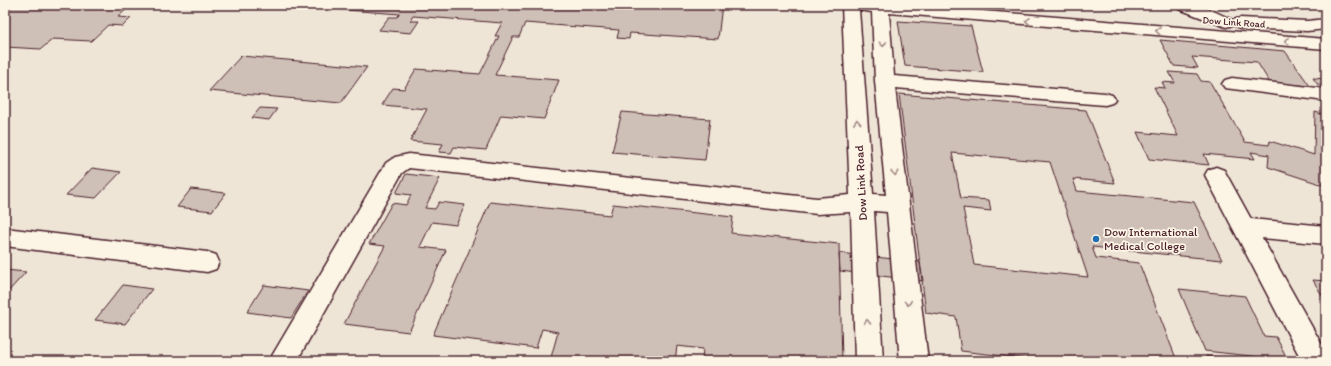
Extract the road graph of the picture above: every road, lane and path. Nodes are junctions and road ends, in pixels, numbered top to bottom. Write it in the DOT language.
graph roads {
  1 [pos="850,5"];
  2 [pos="855,5"];
  3 [pos="1022,5"];
  4 [pos="1185,5"];
  5 [pos="880,6"];
  6 [pos="1226,22"];
  7 [pos="1326,24"];
  8 [pos="1326,44"];
  9 [pos="885,81"];
  10 [pos="1232,84"];
  11 [pos="1326,95"];
  12 [pos="1105,99"];
  13 [pos="1216,175"];
  14 [pos="862,203"];
  15 [pos="899,205"];
  16 [pos="1244,227"];
  17 [pos="1326,235"];
  18 [pos="5,237"];
  19 [pos="207,262"];
  20 [pos="283,361"];
  21 [pos="869,361"];
  22 [pos="914,361"];
  23 [pos="1316,361"];
  14 -- 1 [label="lane, Dow Link Road, one-way"];
  2 -- 5 [label="lane"];
  3 -- 6 [label="lane, Dow Link Road"];
  4 -- 6 [label="lane"];
  8 -- 5 [label="lane, one-way"];
  5 -- 9 [label="lane, one-way"];
  6 -- 7 [label="lane, Dow Link Road"];
  9 -- 12 [label="lane"];
  9 -- 15 [label="lane, one-way"];
  10 -- 11 [label="lane"];
  13 -- 16 [label="lane"];
  14 -- 15 [label="lane"];
  14 -- 20 [label="lane"];
  21 -- 14 [label="lane, Dow Link Road, one-way"];
  15 -- 22 [label="lane, one-way"];
  16 -- 17 [label="lane"];
  16 -- 23 [label="lane"];
  18 -- 19 [label="lane"];
}
